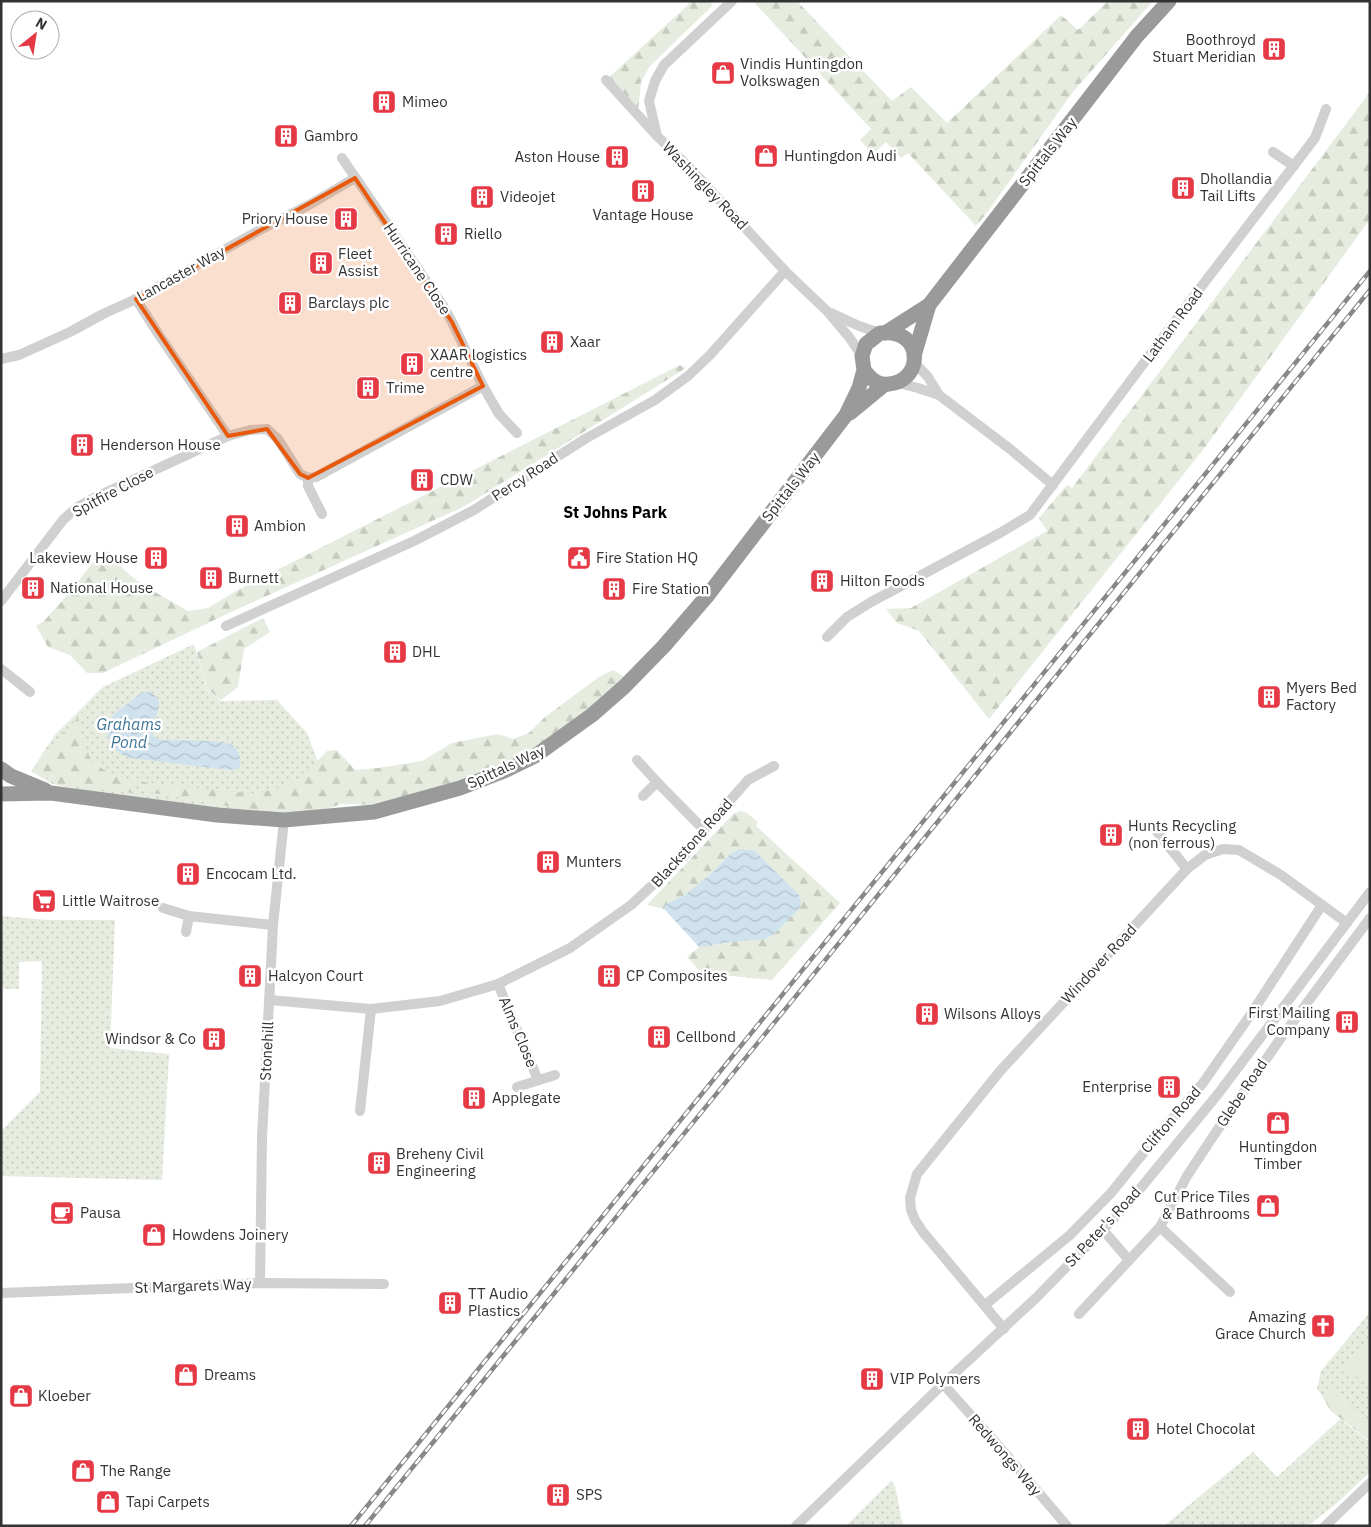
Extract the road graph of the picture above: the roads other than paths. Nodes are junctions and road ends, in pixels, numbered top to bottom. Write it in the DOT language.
graph roads {
  1 [pos="732,1"];
  2 [pos="1169,1"];
  3 [pos="606,80"];
  4 [pos="1326,109"];
  5 [pos="658,136"];
  6 [pos="1273,152"];
  7 [pos="342,158"];
  8 [pos="1294,166"];
  9 [pos="355,178"];
  10 [pos="785,271"];
  11 [pos="136,299"];
  12 [pos="929,305"];
  13 [pos="828,312"];
  14 [pos="882,333"];
  15 [pos="1,359"];
  16 [pos="914,359"];
  17 [pos="863,363"];
  18 [pos="891,384"];
  19 [pos="483,386"];
  20 [pos="939,395"];
  21 [pos="846,416"];
  22 [pos="517,433"];
  23 [pos="228,436"];
  24 [pos="308,478"];
  25 [pos="1053,485"];
  26 [pos="322,514"];
  27 [pos="1,601"];
  28 [pos="226,626"];
  29 [pos="827,637"];
  30 [pos="1,669"];
  31 [pos="30,692"];
  32 [pos="637,760"];
  33 [pos="774,766"];
  34 [pos="1,769"];
  35 [pos="657,782"];
  36 [pos="51,793"];
  37 [pos="1,794"];
  38 [pos="643,796"];
  39 [pos="284,820"];
  40 [pos="1154,828"];
  41 [pos="704,830"];
  42 [pos="1187,869"];
  43 [pos="1370,892"];
  44 [pos="1322,904"];
  45 [pos="164,908"];
  46 [pos="189,916"];
  47 [pos="1370,918"];
  48 [pos="1347,922"];
  49 [pos="273,925"];
  50 [pos="186,932"];
  51 [pos="498,984"];
  52 [pos="270,1000"];
  53 [pos="371,1009"];
  54 [pos="555,1075"];
  55 [pos="538,1080"];
  56 [pos="517,1087"];
  57 [pos="360,1111"];
  58 [pos="1160,1227"];
  59 [pos="1103,1230"];
  60 [pos="1129,1260"];
  61 [pos="260,1283"];
  62 [pos="384,1284"];
  63 [pos="1,1292"];
  64 [pos="1230,1292"];
  65 [pos="985,1305"];
  66 [pos="1079,1314"];
  67 [pos="1004,1328"];
  68 [pos="943,1384"];
  69 [pos="1370,1483"];
  70 [pos="796,1526"];
  71 [pos="1067,1526"];
  72 [pos="1325,1526"];
  1 -- 5 [label="street, Washingley Road"];
  2 -- 12 [label="highway, Spittals Way"];
  3 -- 5 [label="street"];
  4 -- 8 [label="street, Latham Road"];
  5 -- 10 [label="street, Washingley Road"];
  6 -- 8 [label="street"];
  7 -- 9 [label="street, Hurricane Close"];
  8 -- 25 [label="street, Latham Road"];
  9 -- 11 [label="street, Lancaster Way"];
  9 -- 19 [label="street, Hurricane Close"];
  10 -- 13 [label="street, Washingley Road"];
  10 -- 28 [label="street, Percy Road"];
  11 -- 15 [label="street, Lancaster Way"];
  11 -- 23 [label="street"];
  12 -- 14 [label="highway, Spittals Way"];
  12 -- 16 [label="highway, Spittals Way"];
  13 -- 14 [label="street, Washingley Road"];
  13 -- 17 [label="street, Washingley Road"];
  14 -- 16 [label="highway"];
  14 -- 17 [label="highway"];
  16 -- 18 [label="highway"];
  16 -- 20 [label="street"];
  17 -- 18 [label="highway"];
  17 -- 21 [label="highway"];
  18 -- 20 [label="street"];
  18 -- 21 [label="highway"];
  19 -- 22 [label="street, Hurricane Close"];
  19 -- 24 [label="street"];
  20 -- 25 [label="street"];
  21 -- 39 [label="highway, Spittals Way"];
  23 -- 24 [label="street, Spitfire Close"];
  23 -- 27 [label="street, Spitfire Close"];
  24 -- 26 [label="street, Spitfire Close"];
  25 -- 29 [label="street, Latham Road"];
  30 -- 31 [label="street"];
  32 -- 35 [label="street"];
  33 -- 41 [label="street, Blackstone Road"];
  34 -- 36 [label="highway, Spittals Way"];
  35 -- 38 [label="street"];
  35 -- 41 [label="street"];
  36 -- 37 [label="highway, Spittals Way"];
  36 -- 39 [label="highway, Spittals Way"];
  39 -- 49 [label="street, Stonehill"];
  40 -- 42 [label="street"];
  41 -- 51 [label="street, Blackstone Road"];
  42 -- 44 [label="street, Windover Road"];
  42 -- 65 [label="street, Windover Road"];
  43 -- 48 [label="street, St Peter's Road"];
  44 -- 48 [label="street, Windover Road"];
  44 -- 65 [label="street, Clifton Road"];
  45 -- 46 [label="street"];
  46 -- 49 [label="street"];
  46 -- 50 [label="street"];
  47 -- 58 [label="street, Glebe Road"];
  48 -- 59 [label="street, St Peter's Road"];
  49 -- 52 [label="street, Stonehill"];
  51 -- 53 [label="street, Blackstone Road"];
  51 -- 55 [label="street, Alms Close"];
  52 -- 53 [label="street, Blackstone Road"];
  52 -- 61 [label="street, Stonehill"];
  53 -- 57 [label="street"];
  54 -- 55 [label="street, Alms Close"];
  55 -- 56 [label="street, Alms Close"];
  58 -- 60 [label="street, Glebe Road"];
  58 -- 64 [label="street"];
  59 -- 60 [label="street"];
  59 -- 67 [label="street, St Peter's Road"];
  60 -- 66 [label="street, Glebe Road"];
  61 -- 62 [label="street, St Margarets Way"];
  61 -- 63 [label="street, St Margarets Way"];
  65 -- 67 [label="street, Windover Road"];
  67 -- 68 [label="street, St Peter's Road"];
  68 -- 70 [label="street, St Peter's Road"];
  68 -- 71 [label="street, Redwongs Way"];
  69 -- 72 [label="street"];
}
